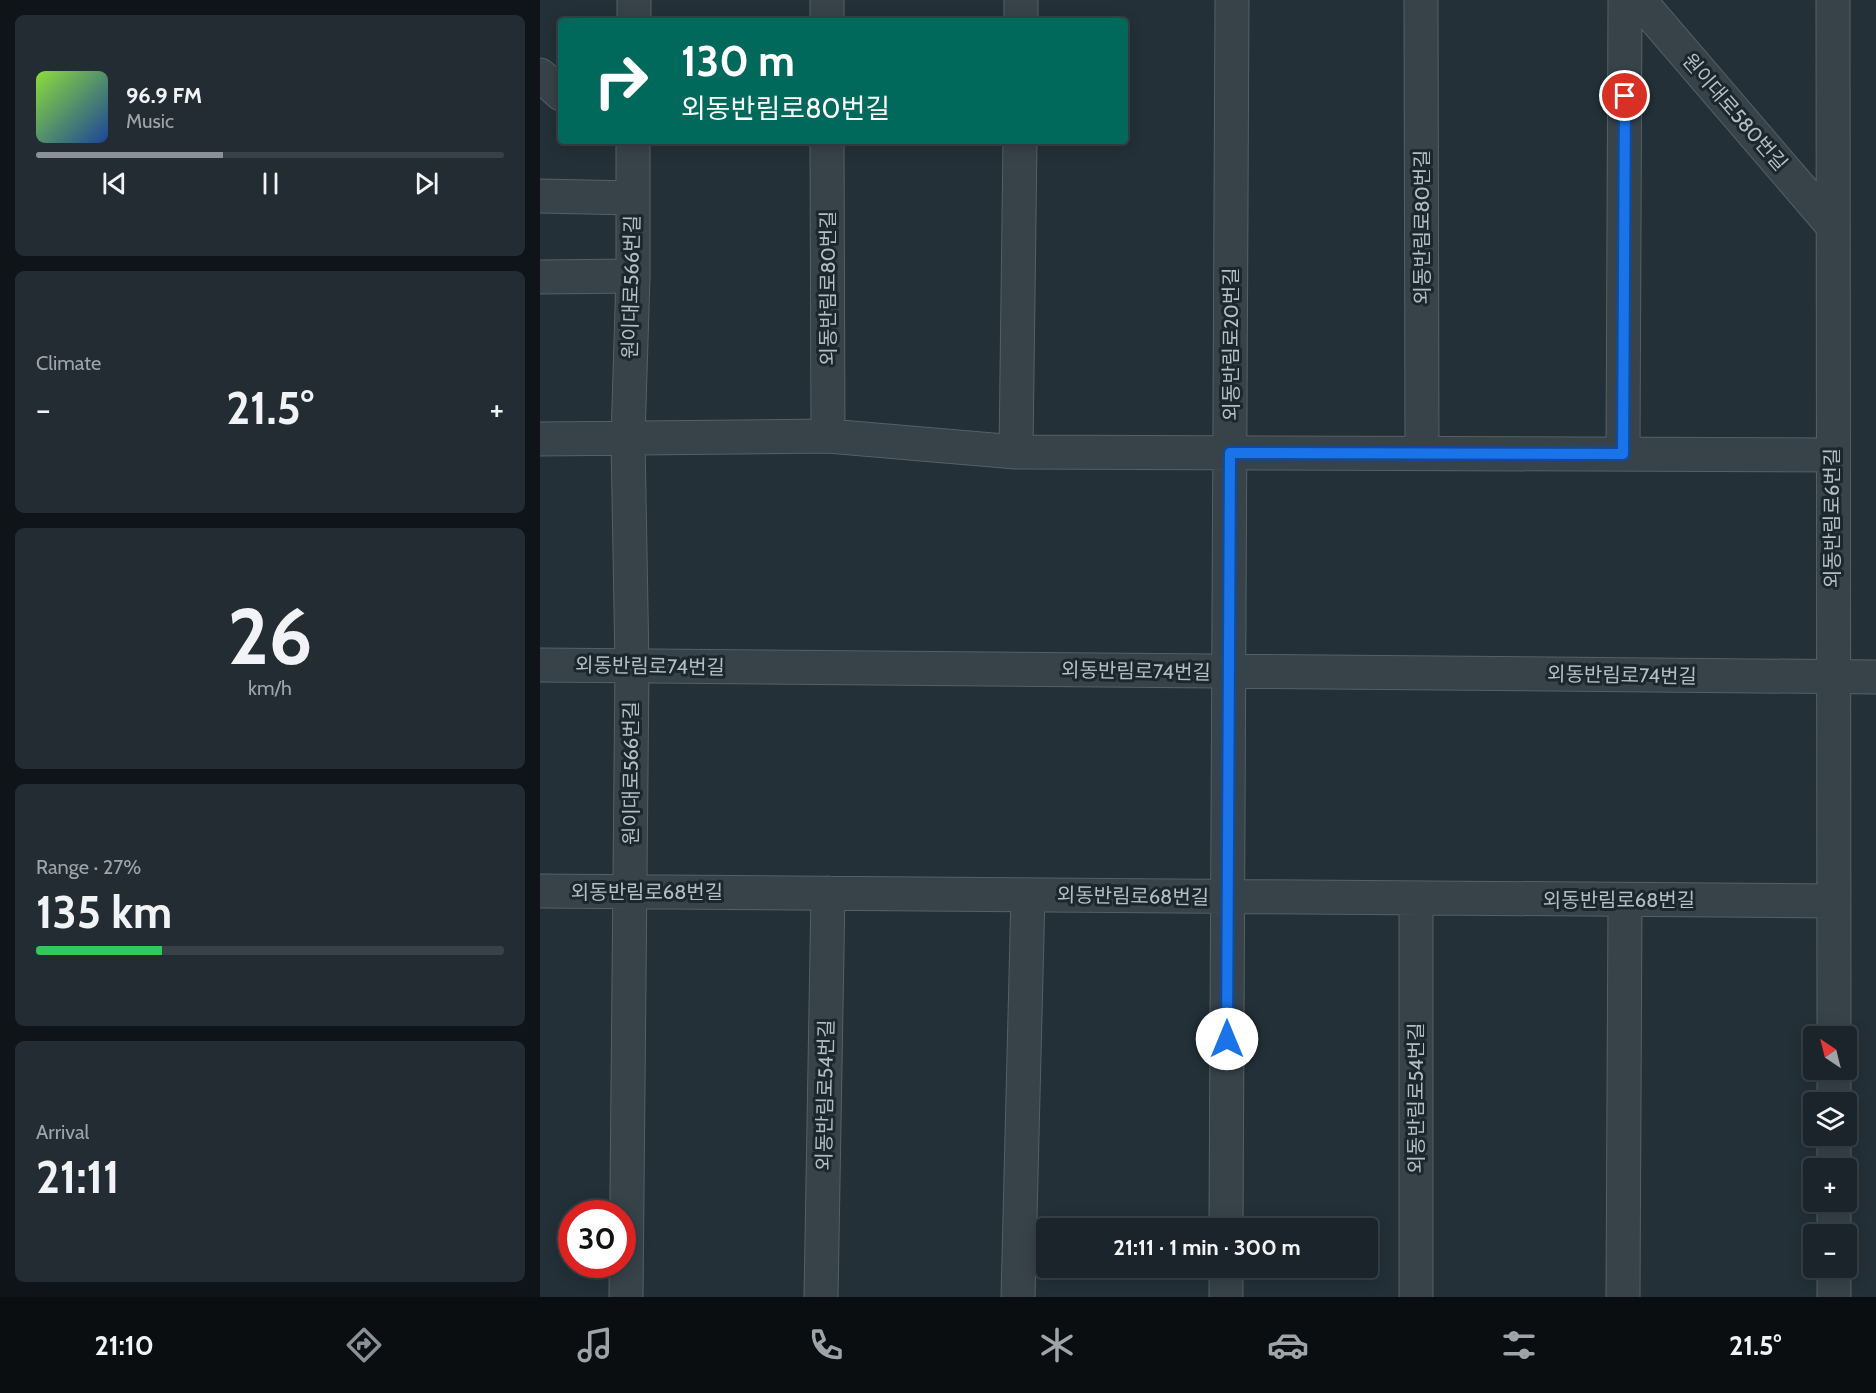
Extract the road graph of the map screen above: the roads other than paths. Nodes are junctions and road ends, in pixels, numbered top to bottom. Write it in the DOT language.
graph roads {
  1 [pos="634,0"];
  2 [pos="827,0"];
  3 [pos="1021,0"];
  4 [pos="1232,0"];
  5 [pos="1421,0"];
  6 [pos="1625,0"];
  7 [pos="1639,0"];
  8 [pos="1833,0"];
  9 [pos="634,18"];
  10 [pos="827,18"];
  11 [pos="1021,18"];
  12 [pos="540,75"];
  13 [pos="558,91"];
  14 [pos="827,144"];
  15 [pos="1020,144"];
  16 [pos="626,147"];
  17 [pos="540,196"];
  18 [pos="633,198"];
  19 [pos="1832,225"];
  20 [pos="633,276"];
  21 [pos="540,277"];
  22 [pos="828,436"];
  23 [pos="540,439"];
  24 [pos="628,439"];
  25 [pos="1016,453"];
  26 [pos="1230,453"];
  27 [pos="1422,453"];
  28 [pos="1623,454"];
  29 [pos="1832,455"];
  30 [pos="540,665"];
  31 [pos="632,666"];
  32 [pos="1229,672"];
  33 [pos="1833,677"];
  34 [pos="1876,677"];
  35 [pos="540,891"];
  36 [pos="631,892"];
  37 [pos="828,893"];
  38 [pos="1028,895"];
  39 [pos="1228,897"];
  40 [pos="1416,898"];
  41 [pos="1625,900"];
  42 [pos="1833,902"];
  43 [pos="1834,1026"];
  44 [pos="1226,1218"];
  45 [pos="1226,1278"];
  46 [pos="1834,1278"];
  47 [pos="626,1297"];
  48 [pos="821,1297"];
  49 [pos="1018,1297"];
  50 [pos="1226,1297"];
  51 [pos="1416,1297"];
  52 [pos="1623,1297"];
  53 [pos="1834,1297"];
  1 -- 9 [label="street"];
  2 -- 10 [label="street"];
  3 -- 11 [label="street"];
  4 -- 26 [label="street, 외동반림로20번길"];
  5 -- 27 [label="street, 외동반림로80번길"];
  6 -- 28 [label="street"];
  7 -- 19 [label="street, 원이대로580번길"];
  8 -- 19 [label="street, 외동반림로6번길"];
  12 -- 13 [label="street"];
  14 -- 22 [label="street, 외동반림로80번길"];
  15 -- 25 [label="street"];
  16 -- 18 [label="street, 원이대로566번길"];
  17 -- 18 [label="street"];
  18 -- 20 [label="street, 원이대로566번길"];
  19 -- 29 [label="street, 외동반림로6번길"];
  20 -- 21 [label="street"];
  20 -- 24 [label="street, 원이대로566번길"];
  22 -- 24 [label="street"];
  22 -- 25 [label="street"];
  23 -- 24 [label="street"];
  24 -- 31 [label="street, 원이대로566번길"];
  25 -- 26 [label="street"];
  26 -- 27 [label="street"];
  26 -- 32 [label="street, 외동반림로20번길"];
  27 -- 28 [label="street"];
  28 -- 29 [label="street"];
  29 -- 33 [label="street, 외동반림로6번길"];
  30 -- 31 [label="street, 외동반림로74번길"];
  31 -- 32 [label="street, 외동반림로74번길"];
  31 -- 36 [label="street, 원이대로566번길"];
  32 -- 33 [label="street, 외동반림로74번길"];
  32 -- 39 [label="street, 외동반림로20번길"];
  33 -- 34 [label="street, 외동반림로74번길"];
  33 -- 42 [label="street, 외동반림로6번길"];
  35 -- 36 [label="street, 외동반림로68번길"];
  36 -- 37 [label="street, 외동반림로68번길"];
  36 -- 47 [label="street, 원이대로566번길"];
  37 -- 38 [label="street, 외동반림로68번길"];
  37 -- 48 [label="street, 외동반림로54번길"];
  38 -- 39 [label="street, 외동반림로68번길"];
  38 -- 49 [label="street"];
  39 -- 40 [label="street, 외동반림로68번길"];
  39 -- 44 [label="street, 외동반림로20번길"];
  40 -- 41 [label="street, 외동반림로68번길"];
  40 -- 51 [label="street, 외동반림로54번길"];
  41 -- 42 [label="street, 외동반림로68번길"];
  41 -- 52 [label="street"];
  42 -- 43 [label="street, 외동반림로6번길"];
  45 -- 50 [label="street"];
  46 -- 53 [label="street"];
}
